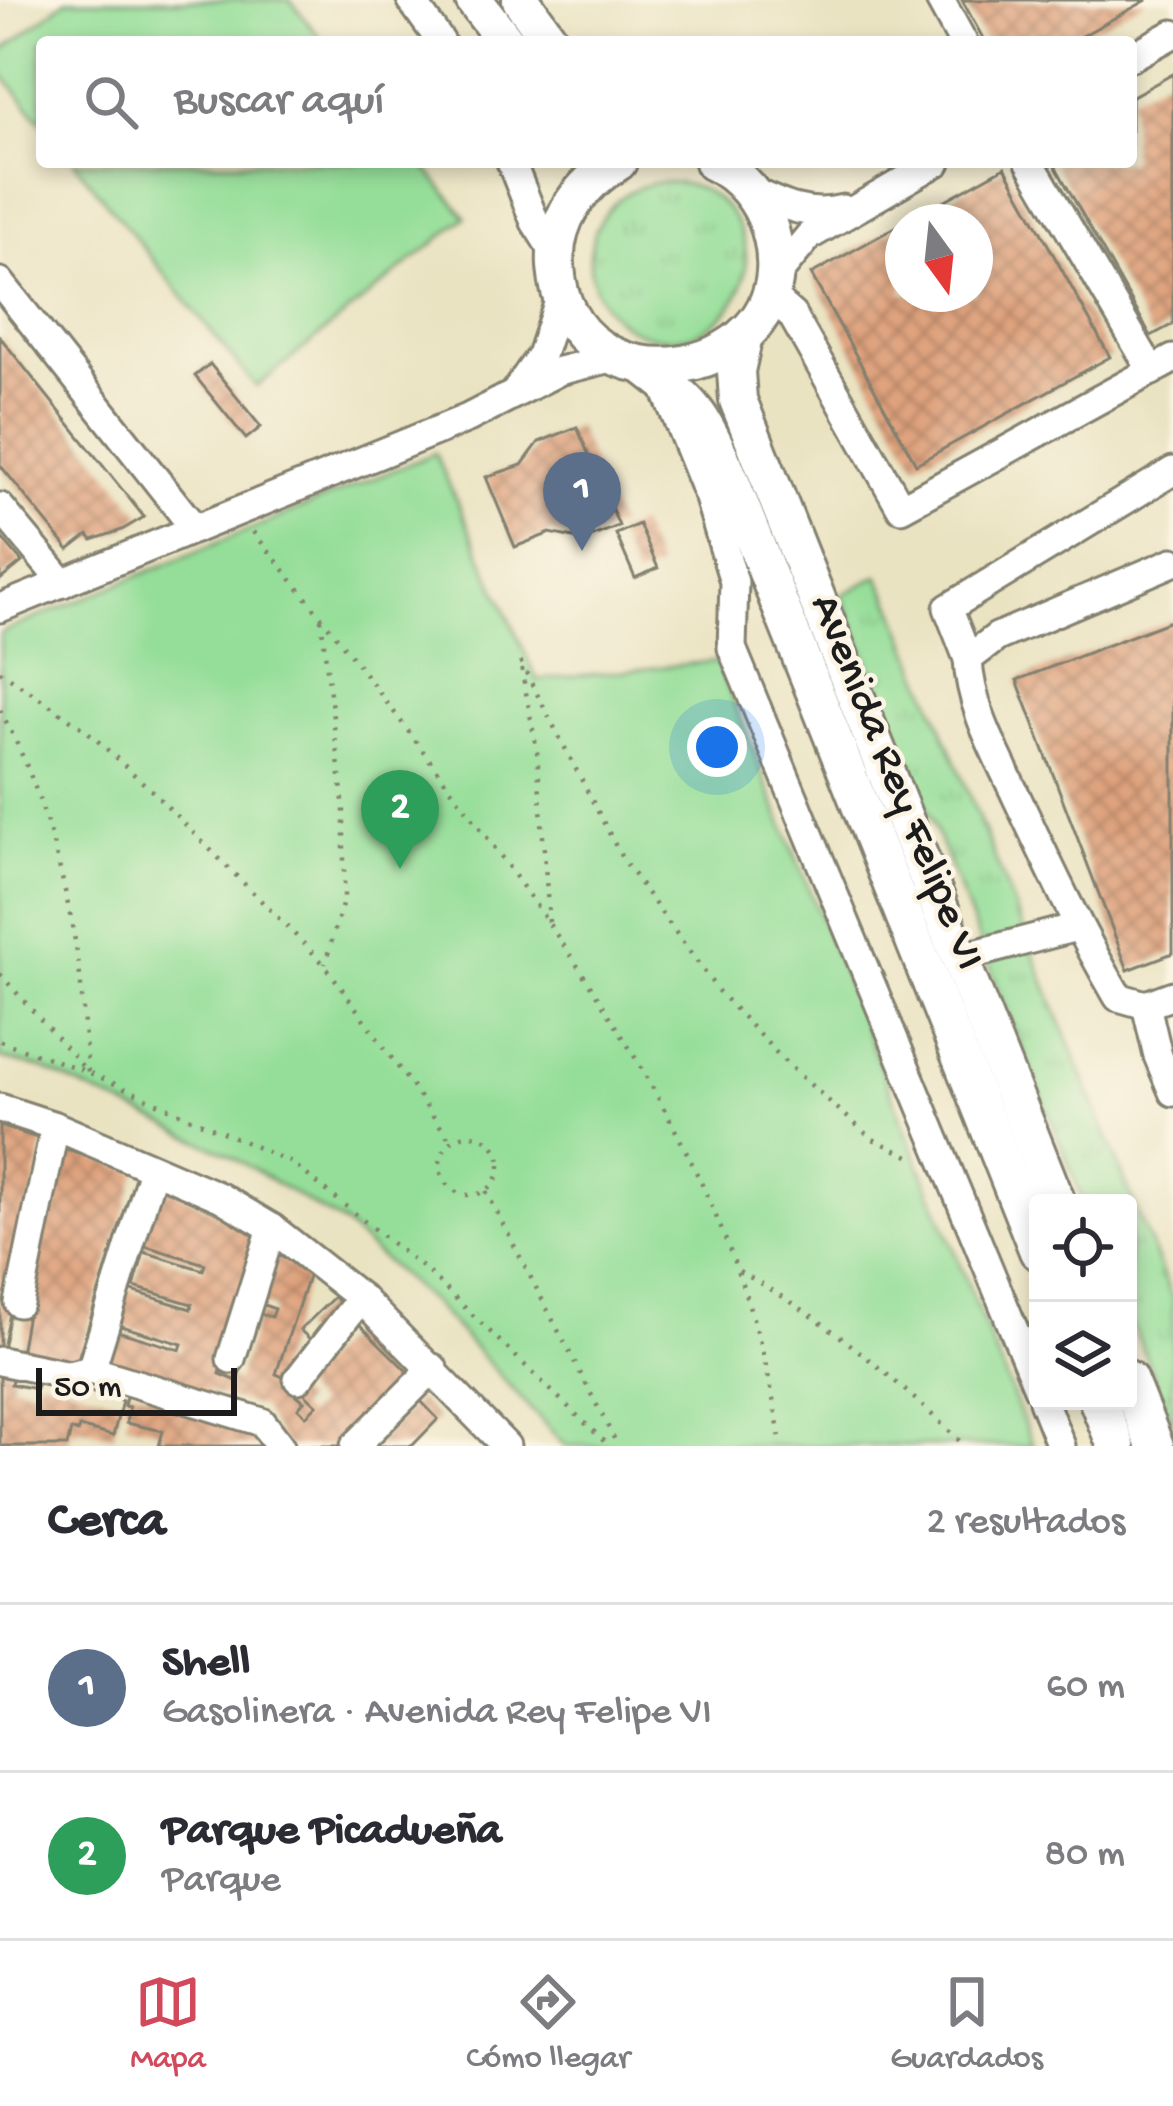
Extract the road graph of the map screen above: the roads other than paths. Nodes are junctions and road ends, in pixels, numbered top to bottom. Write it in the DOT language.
graph roads {
  1 [pos="411,0"];
  2 [pos="474,0"];
  3 [pos="521,0"];
  4 [pos="542,0"];
  5 [pos="940,0"];
  6 [pos="1173,34"];
  7 [pos="438,36"];
  8 [pos="501,36"];
  9 [pos="547,36"];
  10 [pos="557,36"];
  11 [pos="960,36"];
  12 [pos="1137,54"];
  13 [pos="513,168"];
  14 [pos="572,168"];
  15 [pos="608,168"];
  16 [pos="721,168"];
  17 [pos="926,168"];
  18 [pos="1034,168"];
  19 [pos="750,190"];
  20 [pos="573,200"];
  21 [pos="859,204"];
  22 [pos="556,255"];
  23 [pos="0,282"];
  24 [pos="771,288"];
  25 [pos="561,295"];
  26 [pos="744,335"];
  27 [pos="1162,365"];
  28 [pos="640,368"];
  29 [pos="507,400"];
  30 [pos="1173,471"];
  31 [pos="0,507"];
  32 [pos="195,529"];
  33 [pos="1173,562"];
  34 [pos="63,583"];
  35 [pos="0,608"];
  36 [pos="968,659"];
  37 [pos="1077,926"];
  38 [pos="959,958"];
  39 [pos="1160,1000"];
  40 [pos="1173,1092"];
  41 [pos="0,1108"];
  42 [pos="56,1126"];
  43 [pos="153,1170"];
  44 [pos="1054,1194"];
  45 [pos="272,1228"];
  46 [pos="1029,1228"];
  47 [pos="362,1298"];
  48 [pos="19,1304"];
  49 [pos="231,1358"];
  50 [pos="0,1361"];
  51 [pos="1029,1366"];
  52 [pos="433,1368"];
  53 [pos="92,1370"];
  54 [pos="298,1378"];
  55 [pos="1137,1401"];
  56 [pos="1047,1410"];
  57 [pos="1102,1410"];
  58 [pos="502,1444"];
  59 [pos="280,1446"];
  60 [pos="355,1446"];
  61 [pos="1061,1446"];
  62 [pos="1116,1446"];
  63 [pos="1155,1446"];
  1 -- 7 [label="street"];
  2 -- 8 [label="main road"];
  3 -- 9 [label="main road"];
  4 -- 10 [label="street"];
  5 -- 11 [label="street"];
  6 -- 12 [label="street"];
  13 -- 22 [label="street"];
  14 -- 20 [label="main road"];
  15 -- 20 [label="main road"];
  16 -- 19 [label="main road"];
  17 -- 21 [label="street"];
  18 -- 27 [label="street"];
  19 -- 21 [label="street"];
  19 -- 24 [label="main road"];
  20 -- 22 [label="main road"];
  21 -- 24 [label="street"];
  22 -- 25 [label="main road"];
  23 -- 32 [label="street"];
  24 -- 26 [label="main road"];
  24 -- 27 [label="street"];
  25 -- 28 [label="main road, Avenida Rey Felipe VI"];
  25 -- 29 [label="street"];
  26 -- 28 [label="main road"];
  26 -- 38 [label="main road, Avenida Rey Felipe VI"];
  28 -- 29 [label="street"];
  28 -- 46 [label="main road, Avenida Rey Felipe VI"];
  28 -- 51 [label="street"];
  29 -- 32 [label="street"];
  30 -- 36 [label="street"];
  31 -- 34 [label="street"];
  32 -- 34 [label="street"];
  33 -- 36 [label="street"];
  34 -- 35 [label="street"];
  36 -- 37 [label="street"];
  37 -- 38 [label="street"];
  37 -- 39 [label="street"];
  38 -- 44 [label="main road, Avenida Rey Felipe VI"];
  39 -- 40 [label="street"];
  41 -- 42 [label="street"];
  42 -- 43 [label="street"];
  42 -- 48 [label="street"];
  43 -- 45 [label="street"];
  43 -- 53 [label="street"];
  45 -- 47 [label="street"];
  45 -- 49 [label="street"];
  47 -- 52 [label="street"];
  47 -- 54 [label="street"];
  50 -- 53 [label="street"];
  52 -- 58 [label="street"];
  52 -- 60 [label="street"];
  53 -- 59 [label="street"];
  55 -- 63 [label="main road"];
  56 -- 61 [label="street"];
  57 -- 62 [label="main road"];
}
